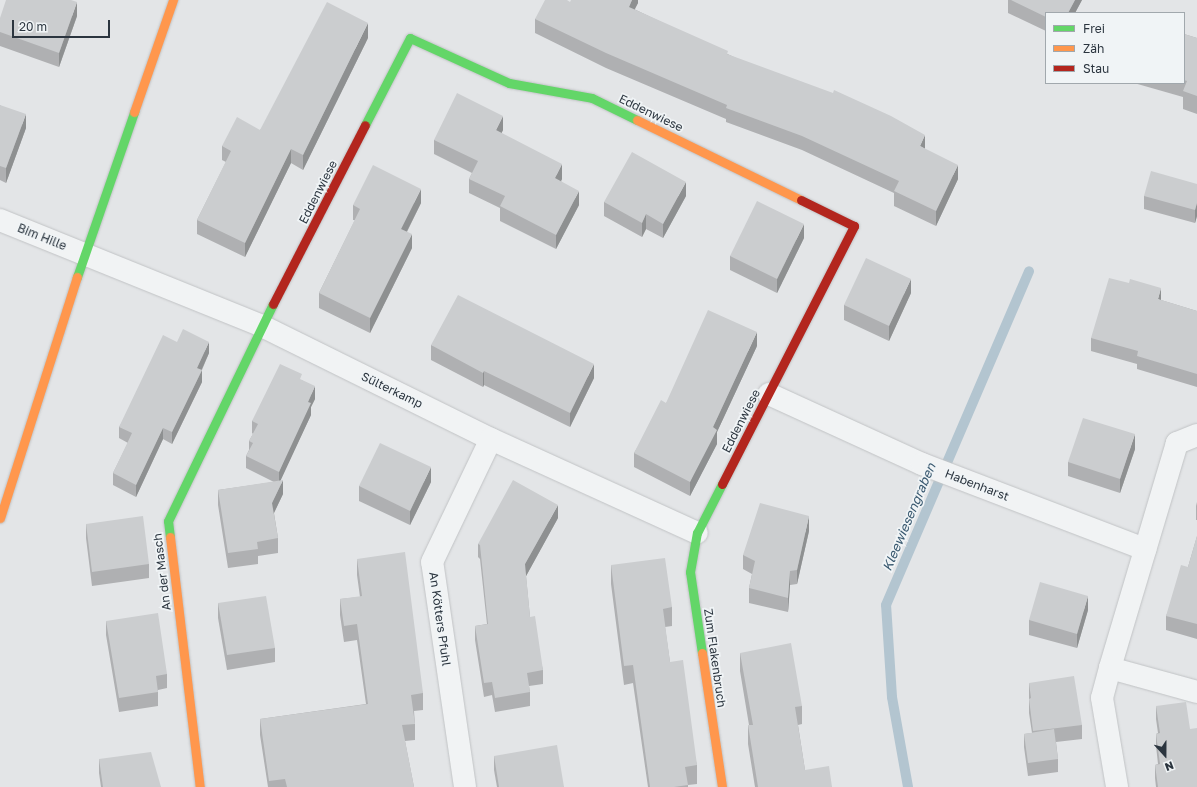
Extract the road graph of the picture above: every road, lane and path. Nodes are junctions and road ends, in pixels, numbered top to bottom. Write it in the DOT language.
graph roads {
  1 [pos="173,0"];
  2 [pos="0,220"];
  3 [pos="84,254"];
  4 [pos="262,326"];
  5 [pos="769,394"];
  6 [pos="1197,435"];
  7 [pos="490,439"];
  8 [pos="0,518"];
  9 [pos="697,533"];
  10 [pos="1145,549"];
  11 [pos="1110,668"];
  12 [pos="1197,692"];
  13 [pos="200,787"];
  14 [pos="465,787"];
  15 [pos="722,787"];
  16 [pos="1117,787"];
  1 -- 3 [label="street"];
  2 -- 3 [label="street, Bim Hille"];
  3 -- 4 [label="street, Sülterkamp"];
  3 -- 8 [label="street"];
  4 -- 5 [label="street, Eddenwiese"];
  4 -- 7 [label="street, Sülterkamp"];
  4 -- 13 [label="street, An der Masch"];
  5 -- 9 [label="street, Eddenwiese"];
  5 -- 10 [label="street, Habenharst"];
  6 -- 10 [label="street"];
  7 -- 9 [label="street, Sülterkamp"];
  7 -- 14 [label="street, An Kötters Pfuhl"];
  9 -- 15 [label="street, Zum Flakenbruch"];
  10 -- 11 [label="street"];
  11 -- 12 [label="street"];
  11 -- 16 [label="street"];
}
